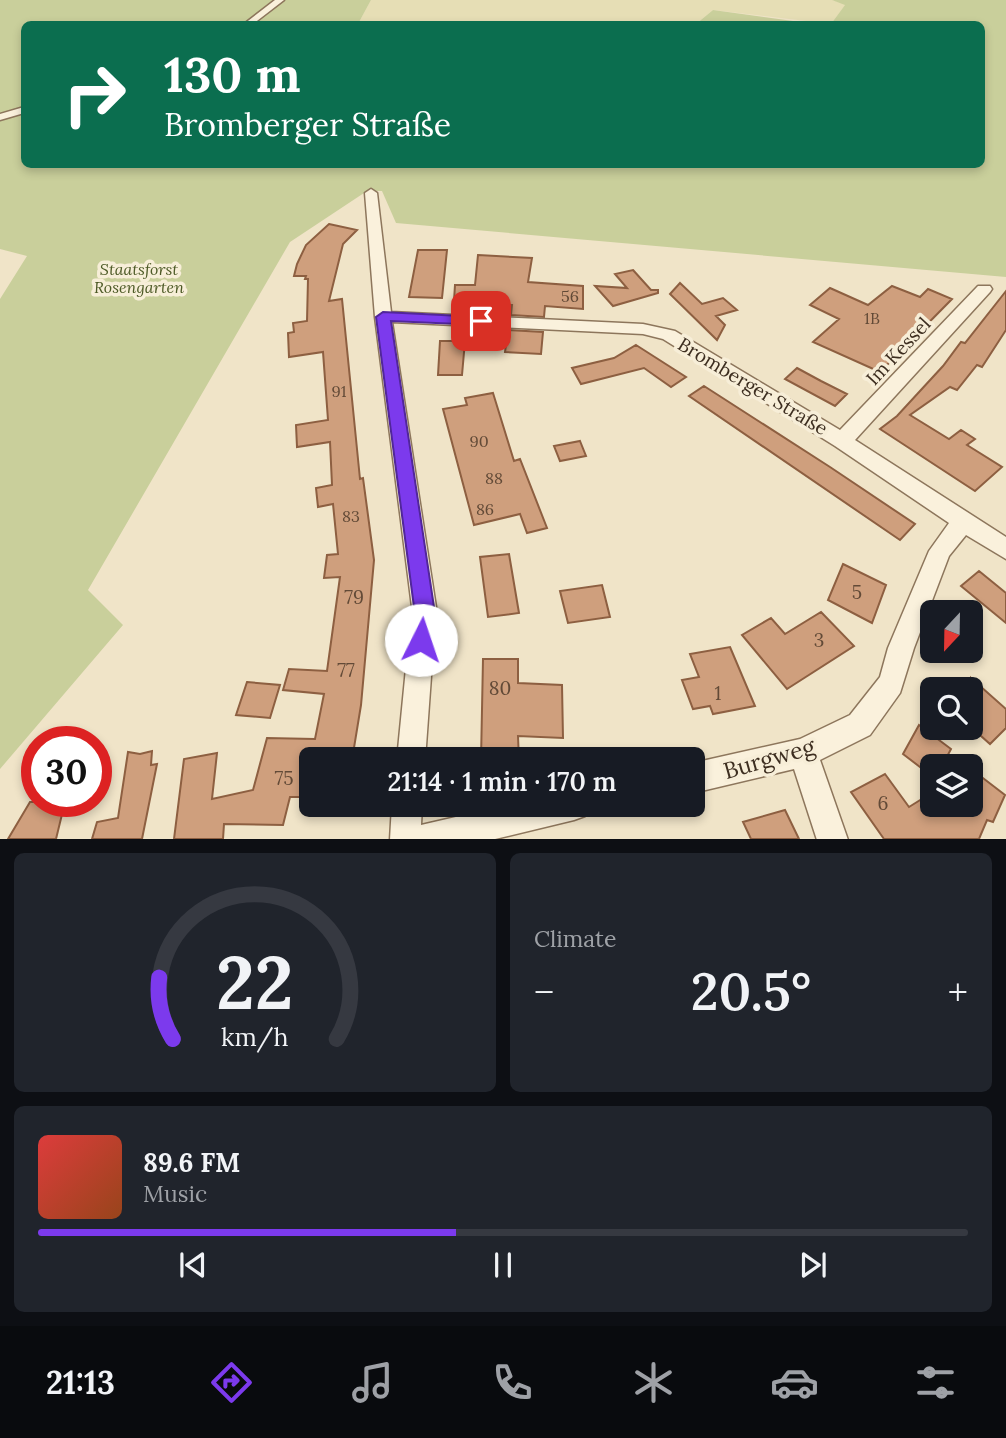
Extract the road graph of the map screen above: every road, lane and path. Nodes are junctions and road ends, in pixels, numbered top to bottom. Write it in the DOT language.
graph roads {
  1 [pos="280,0"];
  2 [pos="252,21"];
  3 [pos="21,111"];
  4 [pos="0,117"];
  5 [pos="371,193"];
  6 [pos="984,289"];
  7 [pos="383,317"];
  8 [pos="842,440"];
  9 [pos="965,520"];
  10 [pos="1006,550"];
  11 [pos="412,747"];
  12 [pos="803,753"];
  13 [pos="705,775"];
  14 [pos="406,817"];
  15 [pos="521,817"];
  16 [pos="405,839"];
  17 [pos="423,839"];
  18 [pos="833,839"];
  1 -- 2 [label="street"];
  3 -- 4 [label="street"];
  5 -- 7 [label="street"];
  6 -- 8 [label="street, Im Kessel"];
  7 -- 8 [label="street, Bromberger Straße"];
  7 -- 11 [label="street"];
  8 -- 9 [label="street, Bromberger Straße"];
  9 -- 10 [label="street, Bromberger Straße"];
  9 -- 12 [label="street, Burgweg"];
  12 -- 13 [label="street, Burgweg"];
  12 -- 18 [label="street"];
  14 -- 16 [label="street"];
  15 -- 17 [label="street"];
}
